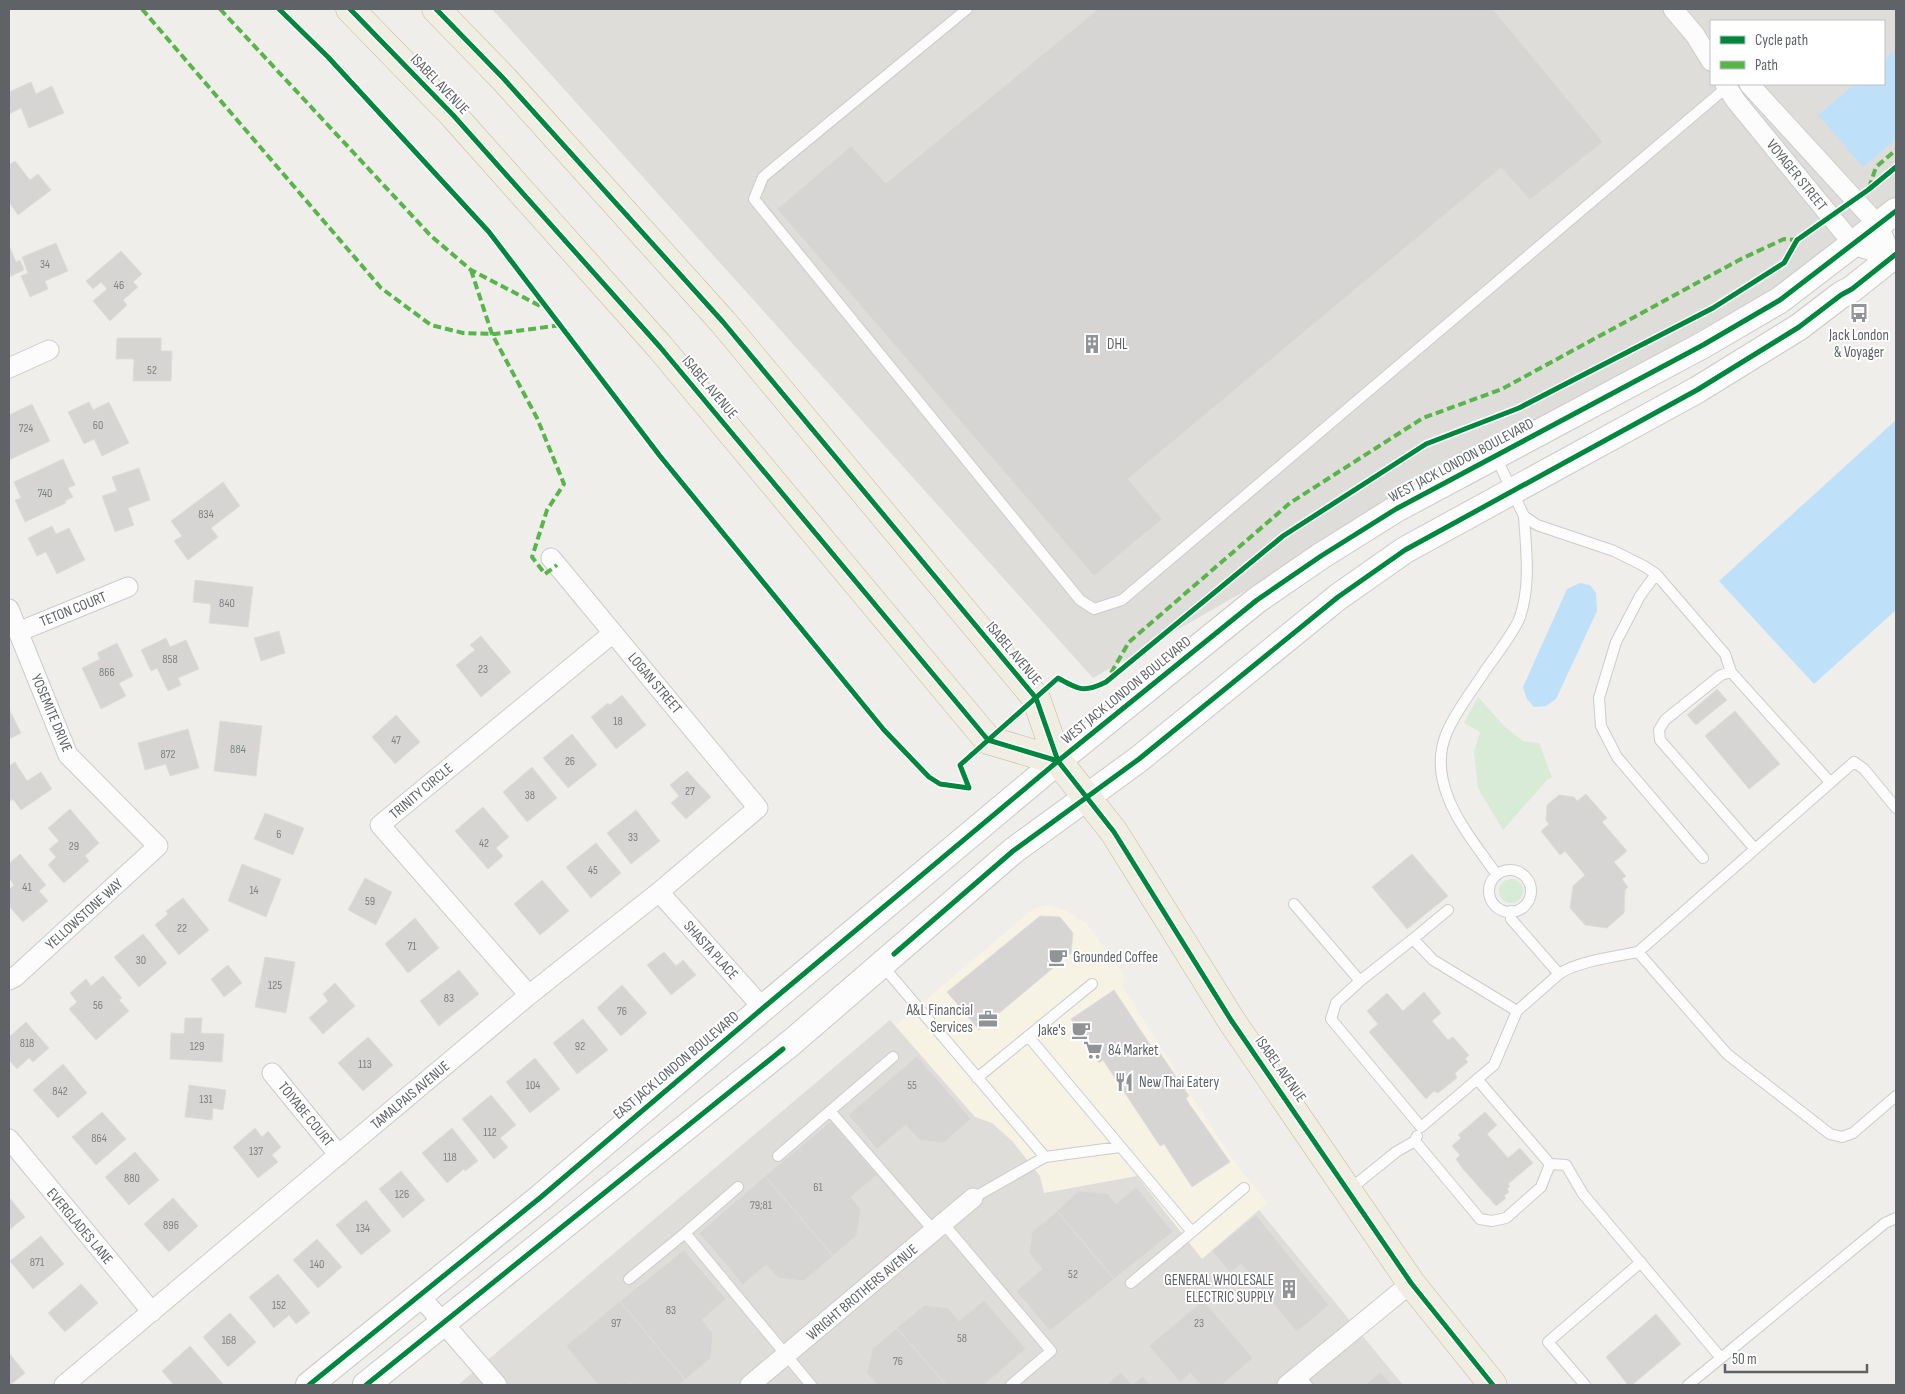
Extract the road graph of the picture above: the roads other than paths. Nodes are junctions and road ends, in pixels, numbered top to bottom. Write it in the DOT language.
graph roads {
  1 [pos="350,9"];
  2 [pos="436,9"];
  3 [pos="967,9"];
  4 [pos="1673,9"];
  5 [pos="1695,35"];
  6 [pos="1710,49"];
  7 [pos="1710,59"];
  8 [pos="1751,85"];
  9 [pos="1726,86"];
  10 [pos="1888,219"];
  11 [pos="1854,245"];
  12 [pos="1895,257"];
  13 [pos="49,350"];
  14 [pos="9,368"];
  15 [pos="1495,456"];
  16 [pos="1513,491"];
  17 [pos="1524,516"];
  18 [pos="551,558"];
  19 [pos="1656,574"];
  20 [pos="128,587"];
  21 [pos="9,609"];
  22 [pos="18,632"];
  23 [pos="613,633"];
  24 [pos="1731,672"];
  25 [pos="1058,761"];
  26 [pos="1830,782"];
  27 [pos="1086,796"];
  28 [pos="758,808"];
  29 [pos="1896,808"];
  30 [pos="158,846"];
  31 [pos="1755,849"];
  32 [pos="1703,858"];
  33 [pos="1496,875"];
  34 [pos="659,892"];
  35 [pos="1294,904"];
  36 [pos="1448,910"];
  37 [pos="1511,912"];
  38 [pos="1413,939"];
  39 [pos="1638,952"];
  40 [pos="881,965"];
  41 [pos="1559,974"];
  42 [pos="9,980"];
  43 [pos="1360,981"];
  44 [pos="1092,984"];
  45 [pos="529,995"];
  46 [pos="763,1008"];
  47 [pos="1517,1011"];
  48 [pos="1028,1036"];
  49 [pos="893,1057"];
  50 [pos="272,1073"];
  51 [pos="977,1078"];
  52 [pos="1477,1079"];
  53 [pos="1896,1096"];
  54 [pos="830,1111"];
  55 [pos="1421,1127"];
  56 [pos="9,1140"];
  57 [pos="1416,1141"];
  58 [pos="1120,1147"];
  59 [pos="339,1155"];
  60 [pos="778,1156"];
  61 [pos="1045,1157"];
  62 [pos="1550,1164"];
  63 [pos="738,1187"];
  64 [pos="1244,1188"];
  65 [pos="1348,1190"];
  66 [pos="973,1198"];
  67 [pos="1896,1218"];
  68 [pos="939,1227"];
  69 [pos="1192,1232"];
  70 [pos="685,1233"];
  71 [pos="1640,1262"];
  72 [pos="630,1279"];
  73 [pos="1131,1283"];
  74 [pos="1411,1284"];
  75 [pos="419,1295"];
  76 [pos="152,1312"];
  77 [pos="443,1322"];
  78 [pos="786,1355"];
  79 [pos="1721,1358"];
  80 [pos="1298,1382"];
  81 [pos="64,1385"];
  82 [pos="309,1385"];
  83 [pos="366,1385"];
  84 [pos="497,1385"];
  85 [pos="750,1385"];
  86 [pos="812,1385"];
  87 [pos="1010,1385"];
  88 [pos="1492,1385"];
  89 [pos="1584,1385"];
  90 [pos="1688,1385"];
  1 -- 25 [label="highway, ISABEL AVENUE"];
  2 -- 25 [label="highway, ISABEL AVENUE"];
  3 -- 9 [label="lane"];
  4 -- 5 [label="street"];
  5 -- 6 [label="street"];
  5 -- 7 [label="street"];
  8 -- 10 [label="street, VOYAGER STREET"];
  9 -- 11 [label="street, VOYAGER STREET"];
  10 -- 11 [label="main road, WEST JACK LONDON BOULEVARD"];
  10 -- 12 [label="street, VOYAGER STREET"];
  11 -- 12 [label="street"];
  11 -- 15 [label="main road, WEST JACK LONDON BOULEVARD"];
  12 -- 16 [label="main road"];
  13 -- 14 [label="street"];
  15 -- 16 [label="lane"];
  15 -- 25 [label="main road, WEST JACK LONDON BOULEVARD"];
  16 -- 17 [label="lane"];
  16 -- 27 [label="main road"];
  17 -- 19 [label="lane"];
  17 -- 33 [label="lane"];
  18 -- 23 [label="street, LOGAN STREET"];
  19 -- 24 [label="lane"];
  19 -- 32 [label="lane"];
  20 -- 22 [label="street, TETON COURT"];
  21 -- 22 [label="street, YOSEMITE DRIVE"];
  22 -- 30 [label="street, YOSEMITE DRIVE"];
  23 -- 28 [label="street, LOGAN STREET"];
  23 -- 45 [label="street, TRINITY CIRCLE"];
  24 -- 26 [label="lane"];
  24 -- 31 [label="lane"];
  25 -- 27 [label="highway, ISABEL AVENUE"];
  25 -- 46 [label="main road, EAST JACK LONDON BOULEVARD"];
  26 -- 29 [label="lane"];
  26 -- 31 [label="lane"];
  27 -- 40 [label="main road"];
  27 -- 65 [label="highway, ISABEL AVENUE"];
  28 -- 34 [label="street, TAMALPAIS AVENUE"];
  30 -- 42 [label="street, YELLOWSTONE WAY"];
  31 -- 39 [label="lane"];
  33 -- 37 [label="lane"];
  33 -- 37 [label="lane"];
  34 -- 45 [label="street, TAMALPAIS AVENUE"];
  34 -- 46 [label="street, SHASTA PLACE"];
  35 -- 43 [label="lane"];
  36 -- 38 [label="lane"];
  37 -- 41 [label="lane"];
  38 -- 43 [label="lane"];
  38 -- 47 [label="lane"];
  39 -- 41 [label="lane"];
  39 -- 53 [label="lane"];
  40 -- 51 [label="lane"];
  40 -- 77 [label="main road"];
  41 -- 47 [label="lane"];
  43 -- 55 [label="lane"];
  44 -- 48 [label="lane"];
  45 -- 59 [label="street, TAMALPAIS AVENUE"];
  46 -- 75 [label="main road, EAST JACK LONDON BOULEVARD"];
  47 -- 52 [label="lane"];
  48 -- 51 [label="lane"];
  48 -- 58 [label="lane"];
  49 -- 54 [label="lane"];
  50 -- 59 [label="street, TOIYABE COURT"];
  51 -- 61 [label="lane"];
  52 -- 55 [label="lane"];
  52 -- 62 [label="lane"];
  54 -- 60 [label="lane"];
  54 -- 68 [label="lane"];
  55 -- 57 [label="lane"];
  56 -- 76 [label="street, EVERGLADES LANE"];
  57 -- 62 [label="lane"];
  57 -- 65 [label="lane"];
  58 -- 61 [label="lane"];
  58 -- 69 [label="lane"];
  59 -- 76 [label="street, TAMALPAIS AVENUE"];
  61 -- 66 [label="lane"];
  62 -- 71 [label="lane"];
  63 -- 70 [label="lane"];
  64 -- 69 [label="lane"];
  65 -- 74 [label="highway, ISABEL AVENUE"];
  66 -- 68 [label="street, WRIGHT BROTHERS AVENUE"];
  67 -- 79 [label="lane"];
  68 -- 78 [label="street, WRIGHT BROTHERS AVENUE"];
  68 -- 87 [label="lane"];
  69 -- 73 [label="lane"];
  70 -- 72 [label="lane"];
  70 -- 78 [label="lane"];
  71 -- 79 [label="lane"];
  71 -- 89 [label="lane"];
  74 -- 80 [label="street"];
  74 -- 88 [label="highway, ISABEL AVENUE"];
  75 -- 77 [label="street"];
  75 -- 82 [label="main road, EAST JACK LONDON BOULEVARD"];
  76 -- 81 [label="street, TAMALPAIS AVENUE"];
  77 -- 83 [label="main road"];
  77 -- 84 [label="street"];
  78 -- 85 [label="street, WRIGHT BROTHERS AVENUE"];
  78 -- 86 [label="lane"];
  79 -- 90 [label="lane"];
}
